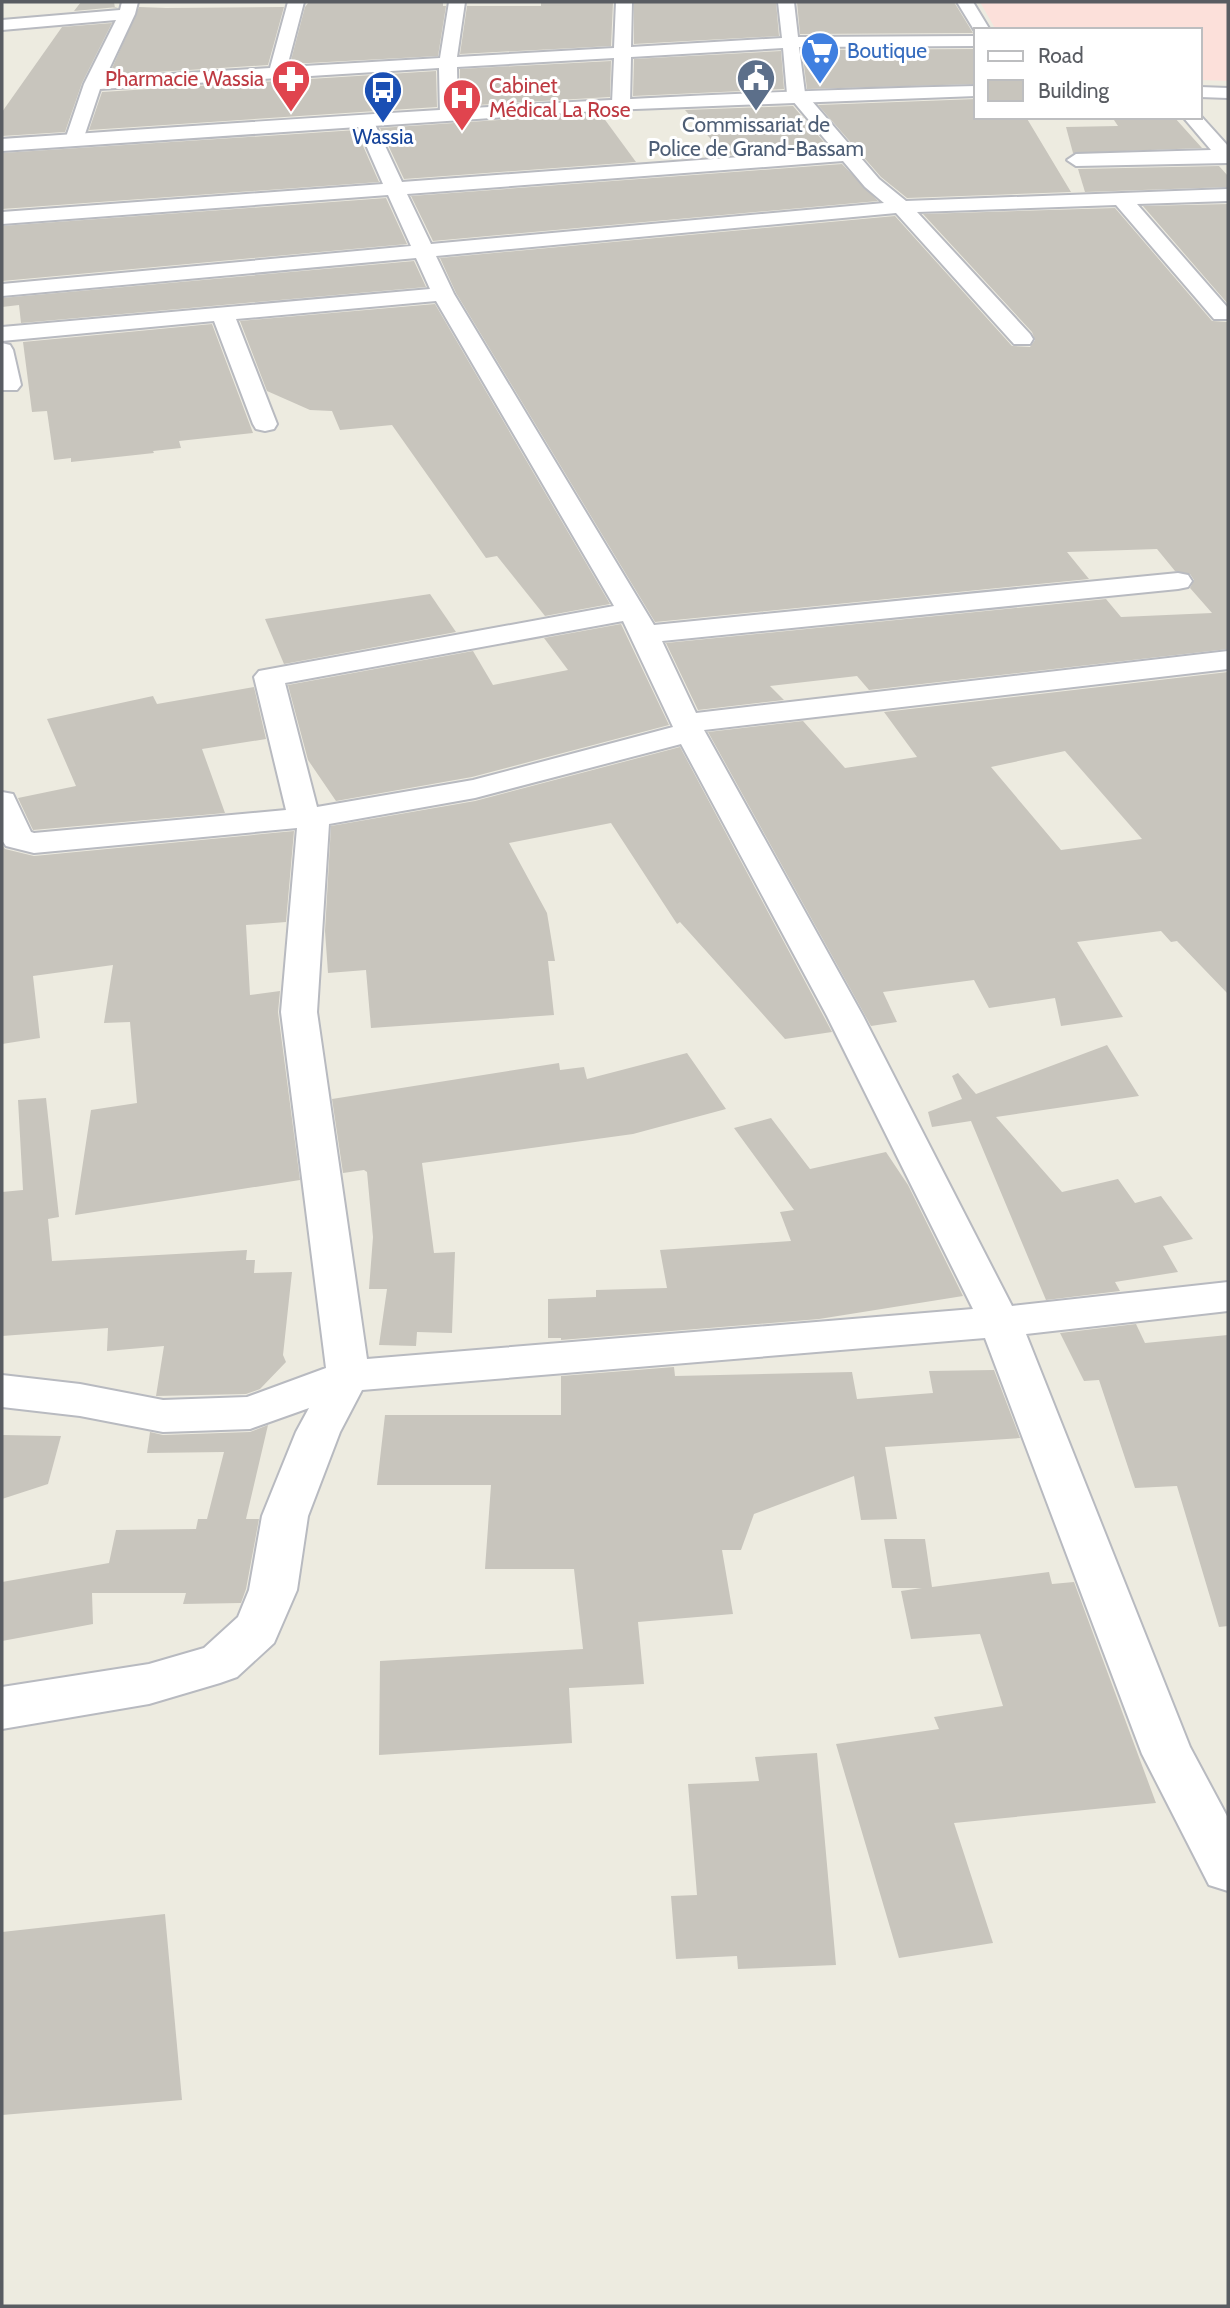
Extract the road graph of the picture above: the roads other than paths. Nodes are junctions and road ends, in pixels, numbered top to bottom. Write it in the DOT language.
graph roads {
  1 [pos="296,2"];
  2 [pos="457,2"];
  3 [pos="624,2"];
  4 [pos="786,2"];
  5 [pos="965,2"];
  6 [pos="129,8"];
  7 [pos="2,26"];
  8 [pos="981,28"];
  9 [pos="974,41"];
  10 [pos="791,42"];
  11 [pos="621,52"];
  12 [pos="448,64"];
  13 [pos="277,72"];
  14 [pos="93,84"];
  15 [pos="974,91"];
  16 [pos="1202,92"];
  17 [pos="1228,93"];
  18 [pos="796,94"];
  19 [pos="621,103"];
  20 [pos="449,115"];
  21 [pos="1194,119"];
  22 [pos="364,120"];
  23 [pos="74,140"];
  24 [pos="2,145"];
  25 [pos="847,155"];
  26 [pos="1227,156"];
  27 [pos="1076,160"];
  28 [pos="396,188"];
  29 [pos="1228,195"];
  30 [pos="1121,198"];
  31 [pos="901,207"];
  32 [pos="2,218"];
  33 [pos="424,252"];
  34 [pos="2,290"];
  35 [pos="443,294"];
  36 [pos="222,313"];
  37 [pos="1222,314"];
  38 [pos="2,334"];
  39 [pos="1023,339"];
  40 [pos="2,350"];
  41 [pos="9,385"];
  42 [pos="265,424"];
  43 [pos="1178,581"];
  44 [pos="638,623"];
  45 [pos="1228,660"];
  46 [pos="688,728"];
  47 [pos="2,801"];
  48 [pos="309,818"];
  49 [pos="1228,1296"];
  50 [pos="1000,1322"];
  51 [pos="348,1376"];
  52 [pos="2,1391"];
  53 [pos="2,1709"];
  54 [pos="1228,1868"];
  1 -- 13 [label="street"];
  2 -- 12 [label="street"];
  3 -- 11 [label="street"];
  4 -- 10 [label="street"];
  5 -- 8 [label="street"];
  6 -- 7 [label="street"];
  6 -- 14 [label="street"];
  9 -- 10 [label="street"];
  10 -- 11 [label="street"];
  10 -- 18 [label="street"];
  11 -- 12 [label="street"];
  11 -- 19 [label="street"];
  12 -- 13 [label="street"];
  12 -- 20 [label="street"];
  13 -- 14 [label="street"];
  14 -- 23 [label="street"];
  15 -- 18 [label="street"];
  16 -- 17 [label="street"];
  18 -- 19 [label="street"];
  18 -- 25 [label="street"];
  19 -- 20 [label="street"];
  20 -- 22 [label="street"];
  21 -- 26 [label="street"];
  22 -- 23 [label="street"];
  22 -- 28 [label="street"];
  23 -- 24 [label="street"];
  25 -- 28 [label="street"];
  25 -- 31 [label="street"];
  26 -- 27 [label="street"];
  28 -- 32 [label="street"];
  28 -- 33 [label="street"];
  29 -- 30 [label="street"];
  30 -- 31 [label="street"];
  30 -- 37 [label="street"];
  31 -- 33 [label="street"];
  31 -- 39 [label="street"];
  33 -- 34 [label="street"];
  33 -- 35 [label="street"];
  35 -- 36 [label="street"];
  35 -- 44 [label="street"];
  36 -- 38 [label="street"];
  36 -- 42 [label="street"];
  40 -- 41 [label="street"];
  43 -- 44 [label="street"];
  44 -- 46 [label="street"];
  44 -- 48 [label="street"];
  45 -- 46 [label="street"];
  46 -- 48 [label="street"];
  46 -- 50 [label="street"];
  47 -- 48 [label="street"];
  48 -- 51 [label="street"];
  49 -- 50 [label="street"];
  50 -- 51 [label="street"];
  50 -- 54 [label="street"];
  51 -- 52 [label="street"];
  51 -- 53 [label="street"];
}
